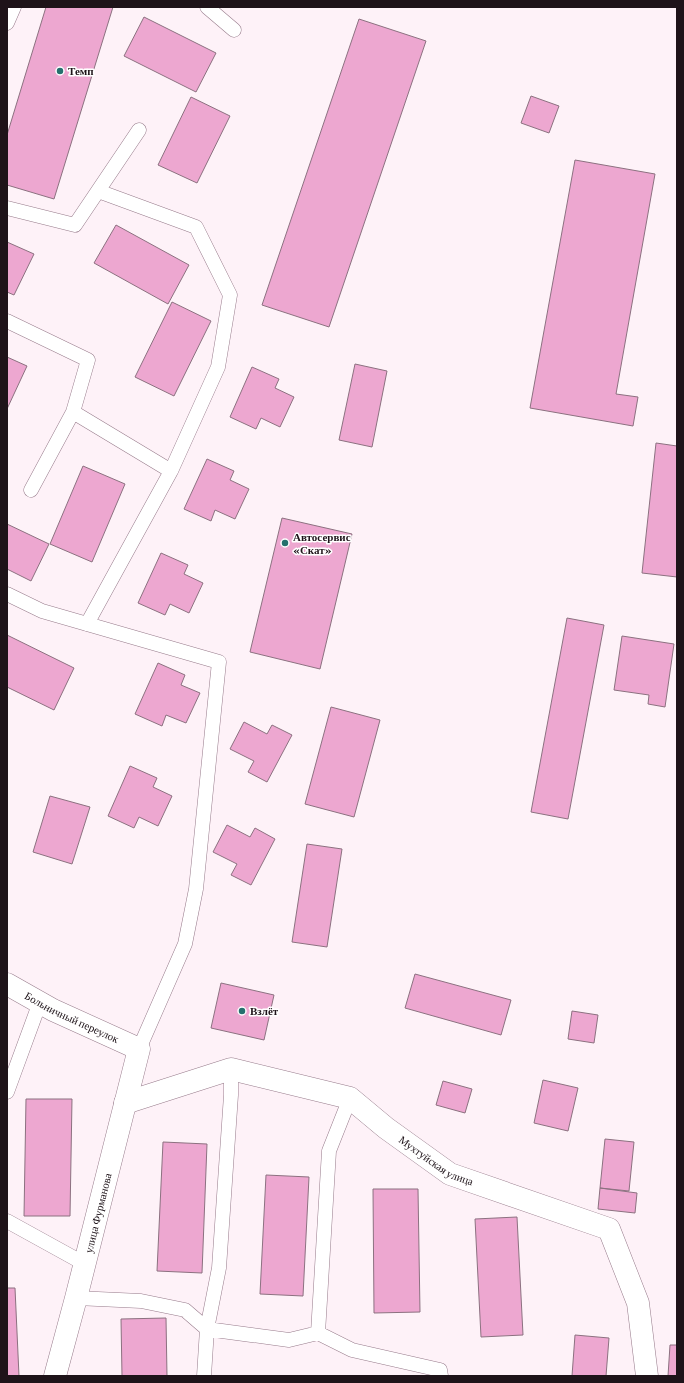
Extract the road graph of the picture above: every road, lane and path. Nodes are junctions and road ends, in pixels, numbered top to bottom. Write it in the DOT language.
graph roads {
  1 [pos="14,7"];
  2 [pos="207,7"];
  3 [pos="7,23"];
  4 [pos="234,30"];
  5 [pos="139,130"];
  6 [pos="98,191"];
  7 [pos="7,208"];
  8 [pos="7,322"];
  9 [pos="73,412"];
  10 [pos="171,471"];
  11 [pos="31,490"];
  12 [pos="7,594"];
  13 [pos="87,624"];
  14 [pos="7,984"];
  15 [pos="40,1002"];
  16 [pos="139,1049"];
  17 [pos="231,1069"];
  18 [pos="7,1092"];
  19 [pos="350,1098"];
  20 [pos="125,1103"];
  21 [pos="7,1221"];
  22 [pos="85,1264"];
  23 [pos="76,1298"];
  24 [pos="207,1329"];
  25 [pos="318,1333"];
  26 [pos="55,1376"];
  27 [pos="204,1376"];
  28 [pos="441,1376"];
  29 [pos="647,1376"];
  1 -- 3 [label="lane"];
  2 -- 4 [label="lane"];
  5 -- 6 [label="lane"];
  6 -- 7 [label="lane"];
  6 -- 10 [label="lane"];
  8 -- 9 [label="lane"];
  9 -- 10 [label="lane"];
  9 -- 11 [label="lane"];
  10 -- 13 [label="lane"];
  12 -- 13 [label="lane"];
  13 -- 16 [label="lane"];
  14 -- 15 [label="street, Больничный переулок"];
  15 -- 16 [label="street, Больничный переулок"];
  15 -- 18 [label="lane"];
  16 -- 20 [label="street, улица Фурманова"];
  17 -- 19 [label="street, Мухтуйская улица"];
  17 -- 20 [label="street"];
  17 -- 24 [label="lane"];
  19 -- 25 [label="lane"];
  19 -- 29 [label="street, Мухтуйская улица"];
  20 -- 22 [label="street, улица Фурманова"];
  21 -- 22 [label="lane"];
  22 -- 23 [label="street, улица Фурманова"];
  23 -- 24 [label="lane"];
  23 -- 26 [label="street, улица Фурманова"];
  24 -- 25 [label="lane"];
  24 -- 27 [label="lane"];
  25 -- 28 [label="lane"];
}
